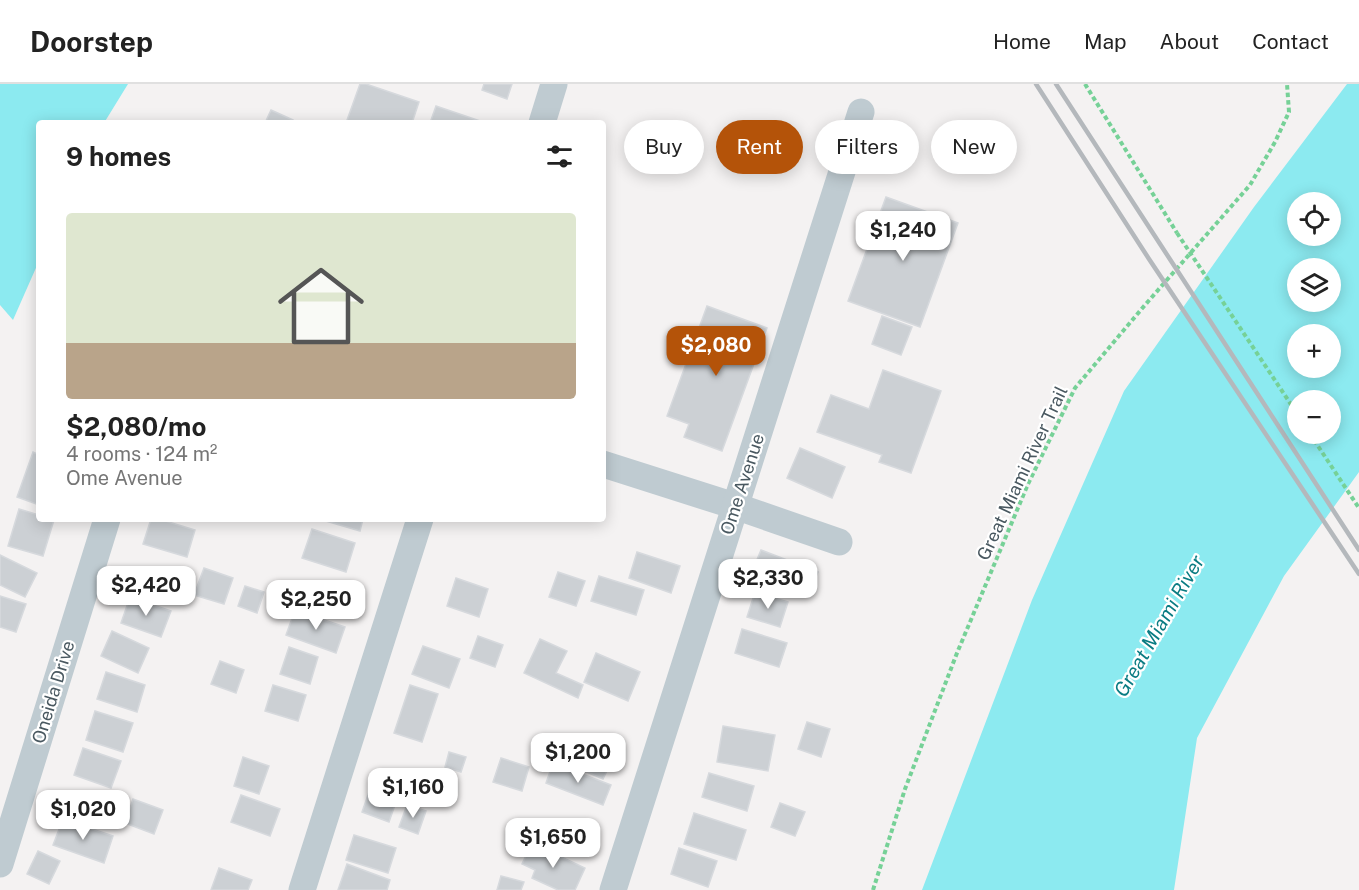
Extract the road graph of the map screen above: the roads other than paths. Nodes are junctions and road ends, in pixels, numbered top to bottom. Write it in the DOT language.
graph roads {
  1 [pos="554,84"];
  2 [pos="861,112"];
  3 [pos="543,120"];
  4 [pos="606,465"];
  5 [pos="735,506"];
  6 [pos="106,522"];
  7 [pos="419,522"];
  8 [pos="839,542"];
  9 [pos="0,864"];
  10 [pos="302,890"];
  11 [pos="613,890"];
  1 -- 3 [label="street"];
  2 -- 5 [label="street, Ome Avenue"];
  4 -- 5 [label="street"];
  5 -- 8 [label="street"];
  5 -- 11 [label="street, Ome Avenue"];
  6 -- 9 [label="street, Oneida Drive"];
  7 -- 10 [label="street"];
}
